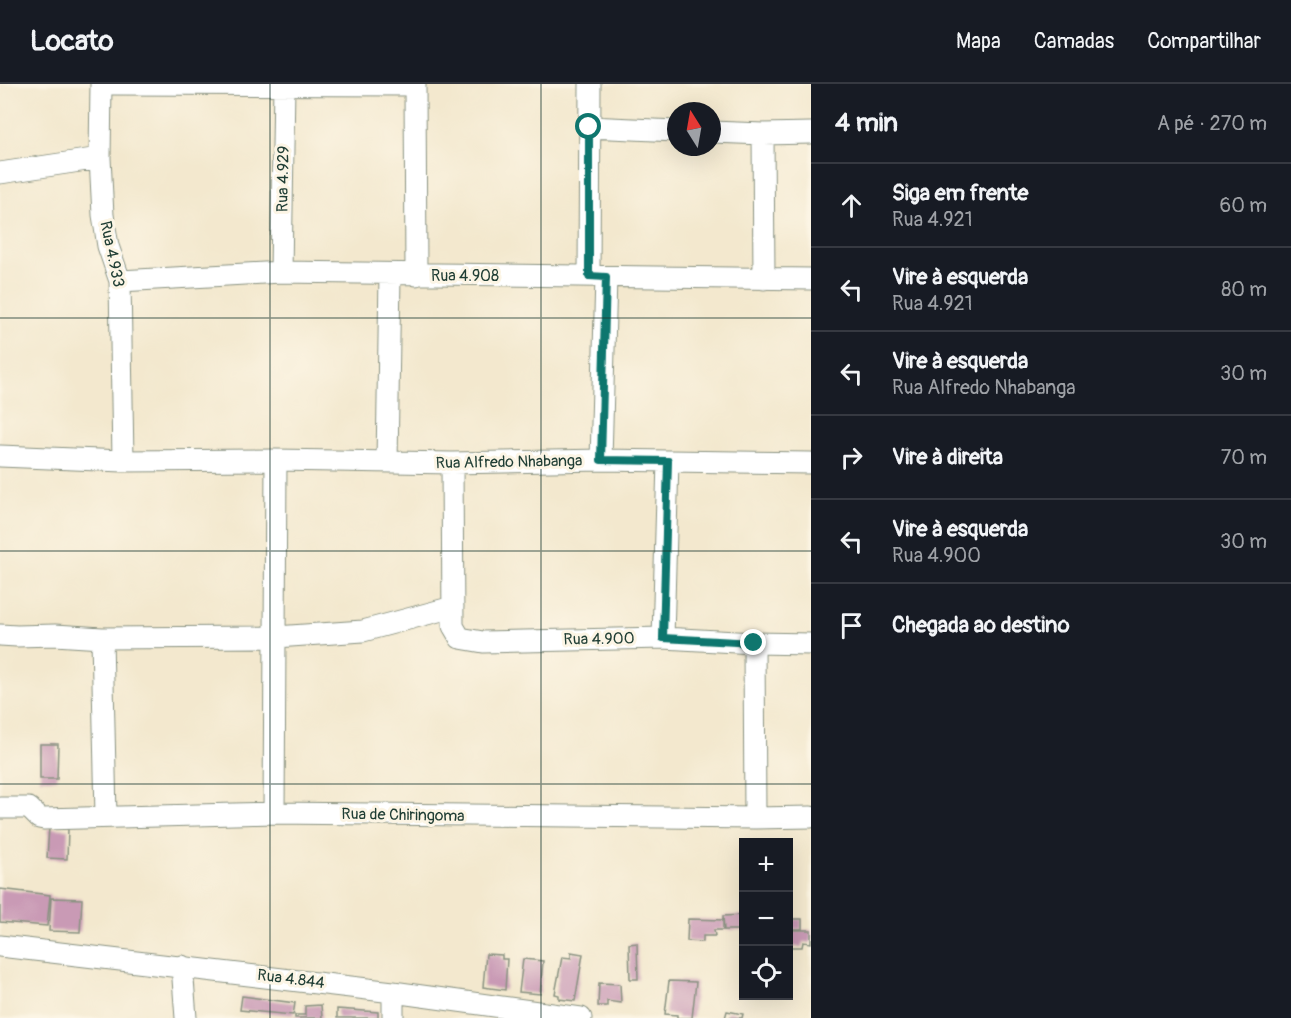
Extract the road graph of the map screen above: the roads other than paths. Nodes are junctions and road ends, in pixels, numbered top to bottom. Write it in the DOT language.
graph roads {
  1 [pos="101,84"];
  2 [pos="114,84"];
  3 [pos="590,84"];
  4 [pos="284,85"];
  5 [pos="415,85"];
  6 [pos="589,127"];
  7 [pos="667,130"];
  8 [pos="721,132"];
  9 [pos="811,133"];
  10 [pos="763,134"];
  11 [pos="100,158"];
  12 [pos="0,173"];
  13 [pos="281,272"];
  14 [pos="390,275"];
  15 [pos="416,275"];
  16 [pos="597,277"];
  17 [pos="764,279"];
  18 [pos="811,279"];
  19 [pos="120,281"];
  20 [pos="0,456"];
  21 [pos="276,460"];
  22 [pos="601,460"];
  23 [pos="123,461"];
  24 [pos="668,461"];
  25 [pos="387,462"];
  26 [pos="811,463"];
  27 [pos="452,464"];
  28 [pos="453,607"];
  29 [pos="0,635"];
  30 [pos="276,637"];
  31 [pos="102,638"];
  32 [pos="663,638"];
  33 [pos="754,643"];
  34 [pos="811,644"];
  35 [pos="0,808"];
  36 [pos="274,813"];
  37 [pos="106,816"];
  38 [pos="811,816"];
  39 [pos="755,818"];
  40 [pos="0,946"];
  41 [pos="182,966"];
  42 [pos="393,992"];
  43 [pos="186,1018"];
  44 [pos="393,1018"];
  45 [pos="581,1018"];
  1 -- 11 [label="street, Rua 4.933"];
  2 -- 4 [label="street"];
  3 -- 6 [label="street"];
  4 -- 5 [label="street"];
  4 -- 13 [label="street, Rua 4.929"];
  5 -- 15 [label="street"];
  6 -- 7 [label="street"];
  6 -- 16 [label="street"];
  8 -- 10 [label="street"];
  9 -- 10 [label="street"];
  10 -- 17 [label="street"];
  11 -- 12 [label="street"];
  11 -- 19 [label="street, Rua 4.933"];
  13 -- 14 [label="street, Rua 4.908"];
  13 -- 19 [label="street, Rua 4.908"];
  14 -- 15 [label="street, Rua 4.908"];
  14 -- 25 [label="street"];
  15 -- 16 [label="street, Rua 4.908"];
  16 -- 17 [label="street, Rua 4.908"];
  16 -- 22 [label="street"];
  17 -- 18 [label="street, Rua 4.908"];
  19 -- 23 [label="street, Rua 4.933"];
  20 -- 23 [label="street, Rua Alfredo Nhabanga"];
  21 -- 23 [label="street, Rua Alfredo Nhabanga"];
  21 -- 25 [label="street, Rua Alfredo Nhabanga"];
  21 -- 30 [label="street"];
  22 -- 24 [label="street, Rua Alfredo Nhabanga"];
  22 -- 27 [label="street, Rua Alfredo Nhabanga"];
  24 -- 26 [label="street, Rua Alfredo Nhabanga"];
  24 -- 32 [label="street"];
  25 -- 27 [label="street, Rua Alfredo Nhabanga"];
  27 -- 28 [label="street"];
  28 -- 30 [label="street"];
  28 -- 32 [label="street, Rua 4.900"];
  29 -- 31 [label="street"];
  30 -- 31 [label="street"];
  30 -- 36 [label="street"];
  31 -- 37 [label="street"];
  32 -- 33 [label="street, Rua 4.900"];
  33 -- 34 [label="street, Rua 4.900"];
  33 -- 39 [label="street"];
  35 -- 37 [label="street, Rua de Chiringoma"];
  36 -- 37 [label="street, Rua de Chiringoma"];
  36 -- 39 [label="street, Rua de Chiringoma"];
  38 -- 39 [label="street, Rua de Chiringoma"];
  40 -- 41 [label="street, Rua 4.844"];
  41 -- 42 [label="street, Rua 4.844"];
  41 -- 43 [label="street"];
  42 -- 44 [label="street"];
  42 -- 45 [label="street, Rua 4.844"];
}
